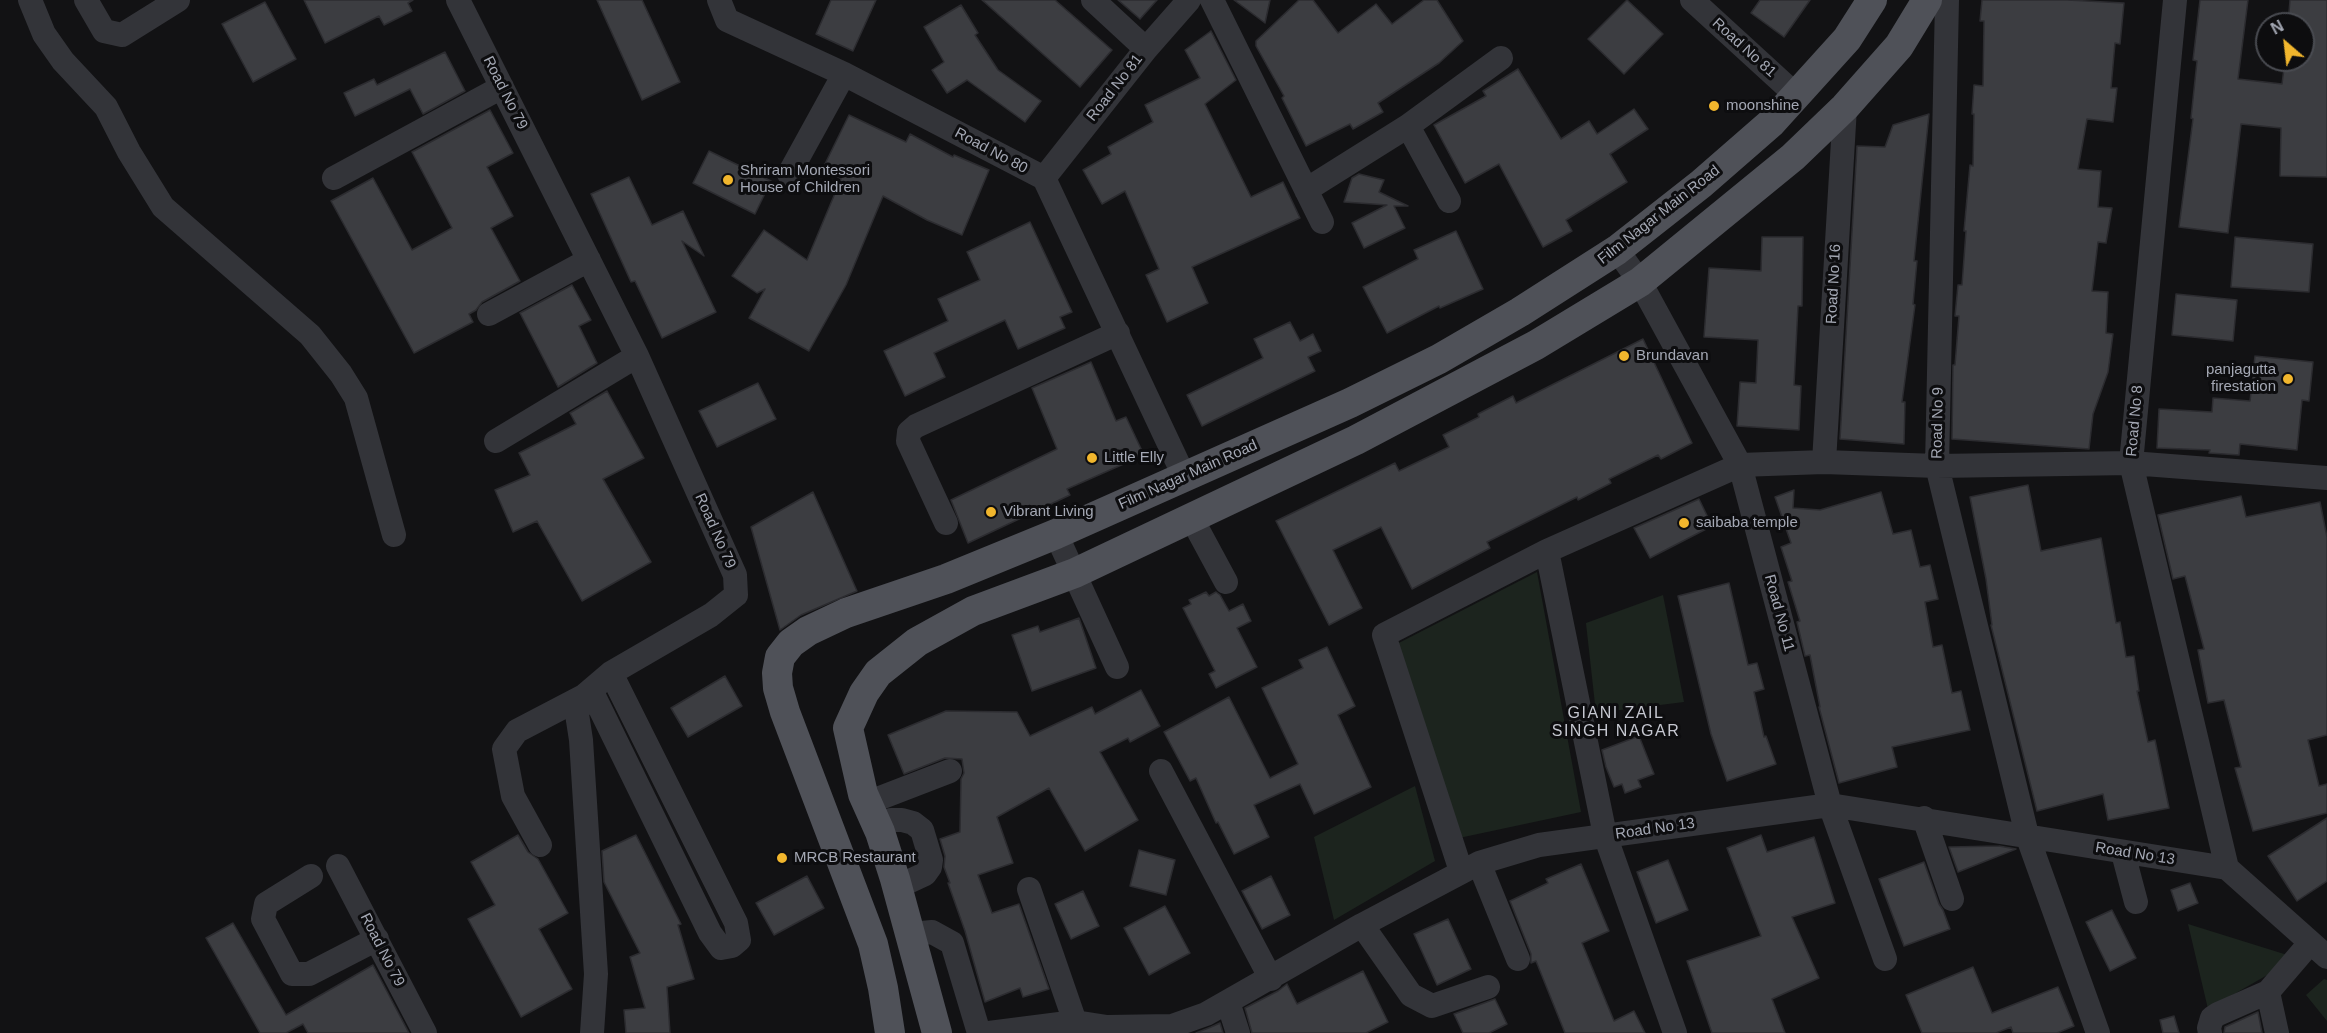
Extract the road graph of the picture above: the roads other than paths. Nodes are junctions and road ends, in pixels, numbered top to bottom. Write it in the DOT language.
graph roads {
  1 [pos="30,0"];
  2 [pos="86,0"];
  3 [pos="178,0"];
  4 [pos="458,0"];
  5 [pos="719,0"];
  6 [pos="1094,0"];
  7 [pos="1189,0"];
  8 [pos="1212,0"];
  9 [pos="1692,0"];
  10 [pos="1872,0"];
  11 [pos="1927,0"];
  12 [pos="1947,0"];
  13 [pos="2175,0"];
  14 [pos="1842,45"];
  15 [pos="1146,49"];
  16 [pos="1501,58"];
  17 [pos="1881,67"];
  18 [pos="844,74"];
  19 [pos="502,87"];
  20 [pos="1797,96"];
  21 [pos="1845,107"];
  22 [pos="1408,126"];
  23 [pos="789,174"];
  24 [pos="334,178"];
  25 [pos="1044,178"];
  26 [pos="1306,190"];
  27 [pos="1449,201"];
  28 [pos="1322,222"];
  29 [pos="1617,250"];
  30 [pos="589,260"];
  31 [pos="1640,282"];
  32 [pos="489,314"];
  33 [pos="1118,333"];
  34 [pos="637,356"];
  35 [pos="495,441"];
  36 [pos="1824,462"];
  37 [pos="2131,463"];
  38 [pos="1740,465"];
  39 [pos="1937,466"];
  40 [pos="1184,476"];
  41 [pos="2327,478"];
  42 [pos="1192,519"];
  43 [pos="946,523"];
  44 [pos="1056,534"];
  45 [pos="394,535"];
  46 [pos="1547,551"];
  47 [pos="1075,573"];
  48 [pos="1226,582"];
  49 [pos="1117,666"];
  50 [pos="611,673"];
  51 [pos="588,693"];
  52 [pos="950,771"];
  53 [pos="1161,771"];
  54 [pos="1830,805"];
  55 [pos="872,815"];
  56 [pos="1924,818"];
  57 [pos="2027,835"];
  58 [pos="1605,836"];
  59 [pos="540,845"];
  60 [pos="2123,853"];
  61 [pos="338,866"];
  62 [pos="1470,867"];
  63 [pos="2228,868"];
  64 [pos="312,876"];
  65 [pos="897,886"];
  66 [pos="1029,889"];
  67 [pos="1952,899"];
  68 [pos="2136,902"];
  69 [pos="1362,926"];
  70 [pos="910,934"];
  71 [pos="377,939"];
  72 [pos="2319,950"];
  73 [pos="1518,958"];
  74 [pos="1886,959"];
  75 [pos="1272,979"];
  76 [pos="1488,987"];
  77 [pos="2268,992"];
  78 [pos="1228,1002"];
  79 [pos="1075,1023"];
  80 [pos="1122,1030"];
  81 [pos="424,1033"];
  82 [pos="592,1033"];
  83 [pos="890,1033"];
  84 [pos="937,1033"];
  85 [pos="979,1033"];
  86 [pos="989,1033"];
  87 [pos="1238,1033"];
  88 [pos="1675,1033"];
  89 [pos="2098,1033"];
  90 [pos="2210,1033"];
  91 [pos="2277,1033"];
  1 -- 45 [label="street"];
  2 -- 3 [label="street"];
  4 -- 19 [label="street, Road No 79"];
  5 -- 18 [label="street, Road No 80"];
  6 -- 15 [label="street"];
  7 -- 15 [label="street, Road No 81"];
  8 -- 26 [label="street"];
  9 -- 20 [label="street, Road No 81"];
  10 -- 14 [label="main road, Film Nagar Main Road"];
  11 -- 17 [label="main road"];
  12 -- 39 [label="street, Road No 9"];
  13 -- 37 [label="street, Road No 8"];
  14 -- 17 [label="main road"];
  14 -- 20 [label="main road, Film Nagar Main Road"];
  15 -- 25 [label="street, Road No 81"];
  16 -- 22 [label="street"];
  17 -- 21 [label="main road"];
  18 -- 23 [label="street"];
  18 -- 25 [label="street, Road No 80"];
  19 -- 24 [label="street"];
  19 -- 30 [label="street, Road No 79"];
  20 -- 29 [label="main road, Film Nagar Main Road"];
  21 -- 31 [label="main road"];
  21 -- 36 [label="street, Road No 16"];
  22 -- 26 [label="street"];
  22 -- 27 [label="street"];
  25 -- 33 [label="street, Road No 80"];
  26 -- 28 [label="street"];
  29 -- 31 [label="street, Road No 11"];
  29 -- 40 [label="main road, Film Nagar Main Road"];
  30 -- 32 [label="street"];
  30 -- 34 [label="street, Road No 79"];
  31 -- 38 [label="street, Road No 11"];
  31 -- 42 [label="main road"];
  33 -- 40 [label="street, Road No 80"];
  33 -- 43 [label="street"];
  34 -- 35 [label="street"];
  34 -- 50 [label="street, Road No 79"];
  36 -- 38 [label="street"];
  36 -- 39 [label="street"];
  37 -- 39 [label="street"];
  37 -- 41 [label="street"];
  37 -- 63 [label="street, Road No 8"];
  38 -- 46 [label="street"];
  38 -- 54 [label="street, Road No 11"];
  39 -- 57 [label="street, Road No 9"];
  40 -- 44 [label="main road, Film Nagar Main Road"];
  42 -- 47 [label="main road"];
  42 -- 48 [label="street"];
  44 -- 47 [label="street"];
  44 -- 83 [label="main road, Film Nagar Main Road"];
  46 -- 58 [label="street"];
  46 -- 62 [label="street"];
  47 -- 49 [label="street"];
  47 -- 55 [label="main road"];
  50 -- 51 [label="street, Road No 79"];
  50 -- 51 [label="street"];
  51 -- 59 [label="street, Road No 79"];
  51 -- 82 [label="street"];
  52 -- 55 [label="street"];
  53 -- 75 [label="street"];
  54 -- 56 [label="street, Road No 13"];
  54 -- 58 [label="street, Road No 13"];
  54 -- 74 [label="street, Road No 11"];
  55 -- 65 [label="main road"];
  55 -- 65 [label="street"];
  56 -- 57 [label="street, Road No 13"];
  56 -- 67 [label="street"];
  57 -- 60 [label="street, Road No 13"];
  57 -- 89 [label="street, Road No 9"];
  58 -- 62 [label="street, Road No 13"];
  58 -- 88 [label="street"];
  60 -- 63 [label="street, Road No 13"];
  60 -- 68 [label="street"];
  61 -- 71 [label="street, Road No 79"];
  62 -- 69 [label="street, Road No 13"];
  62 -- 73 [label="street"];
  63 -- 72 [label="street"];
  64 -- 71 [label="street"];
  65 -- 70 [label="main road"];
  66 -- 79 [label="street"];
  69 -- 75 [label="street, Road No 13"];
  69 -- 76 [label="street"];
  70 -- 84 [label="main road"];
  70 -- 85 [label="street"];
  71 -- 81 [label="street, Road No 79"];
  72 -- 77 [label="street"];
  75 -- 78 [label="street, Road No 13"];
  77 -- 90 [label="street"];
  77 -- 91 [label="street"];
  78 -- 80 [label="street, Road No 13"];
  78 -- 87 [label="street"];
  79 -- 80 [label="street, Road No 13"];
  79 -- 86 [label="street, Road No 13"];
}
